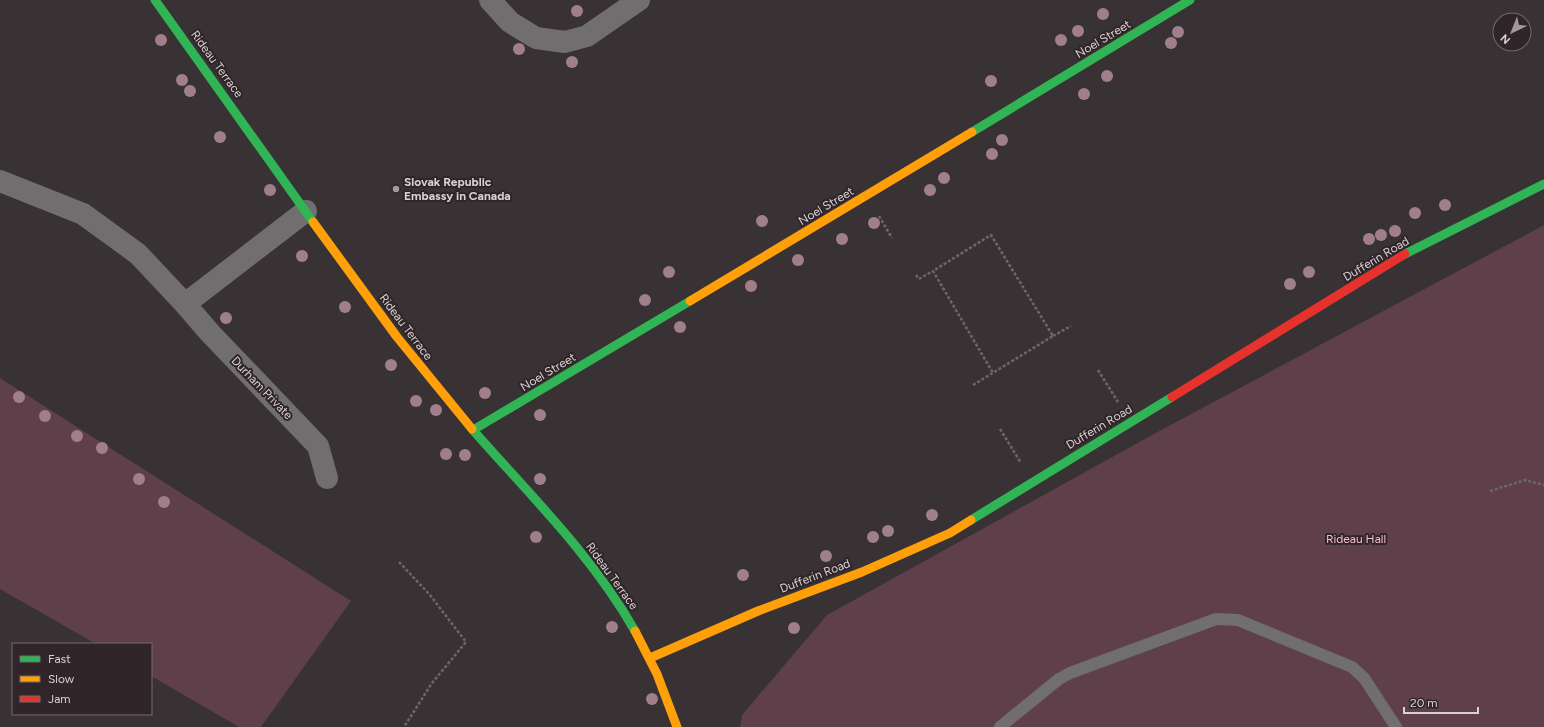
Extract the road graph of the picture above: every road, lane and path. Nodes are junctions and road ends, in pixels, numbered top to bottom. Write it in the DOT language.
graph roads {
  1 [pos="155,0"];
  2 [pos="490,0"];
  3 [pos="639,0"];
  4 [pos="1190,0"];
  5 [pos="0,181"];
  6 [pos="1544,184"];
  7 [pos="306,211"];
  8 [pos="932,271"];
  9 [pos="916,275"];
  10 [pos="185,304"];
  11 [pos="1071,326"];
  12 [pos="1053,336"];
  13 [pos="1098,370"];
  14 [pos="993,373"];
  15 [pos="973,385"];
  16 [pos="1130,422"];
  17 [pos="1000,429"];
  18 [pos="473,430"];
  19 [pos="327,478"];
  20 [pos="1032,482"];
  21 [pos="1544,485"];
  22 [pos="1490,491"];
  23 [pos="399,562"];
  24 [pos="650,658"];
  25 [pos="404,727"];
  26 [pos="677,727"];
  27 [pos="1000,727"];
  28 [pos="1396,727"];
  1 -- 7 [label="street, Rideau Terrace"];
  2 -- 3 [label="street"];
  4 -- 18 [label="street, Noel Street"];
  5 -- 10 [label="street, Durham Private"];
  6 -- 16 [label="street, Dufferin Road"];
  7 -- 10 [label="street"];
  7 -- 18 [label="street, Rideau Terrace"];
  8 -- 9 [label="path"];
  8 -- 12 [label="path"];
  8 -- 14 [label="path"];
  10 -- 19 [label="street, Durham Private"];
  11 -- 12 [label="path"];
  12 -- 14 [label="path"];
  13 -- 16 [label="path"];
  14 -- 15 [label="path"];
  16 -- 20 [label="street, Dufferin Road"];
  17 -- 20 [label="path"];
  18 -- 24 [label="street, Rideau Terrace"];
  20 -- 24 [label="street, Dufferin Road"];
  21 -- 22 [label="path"];
  23 -- 25 [label="path"];
  24 -- 26 [label="street, Rideau Terrace"];
  27 -- 28 [label="lane"];
}
